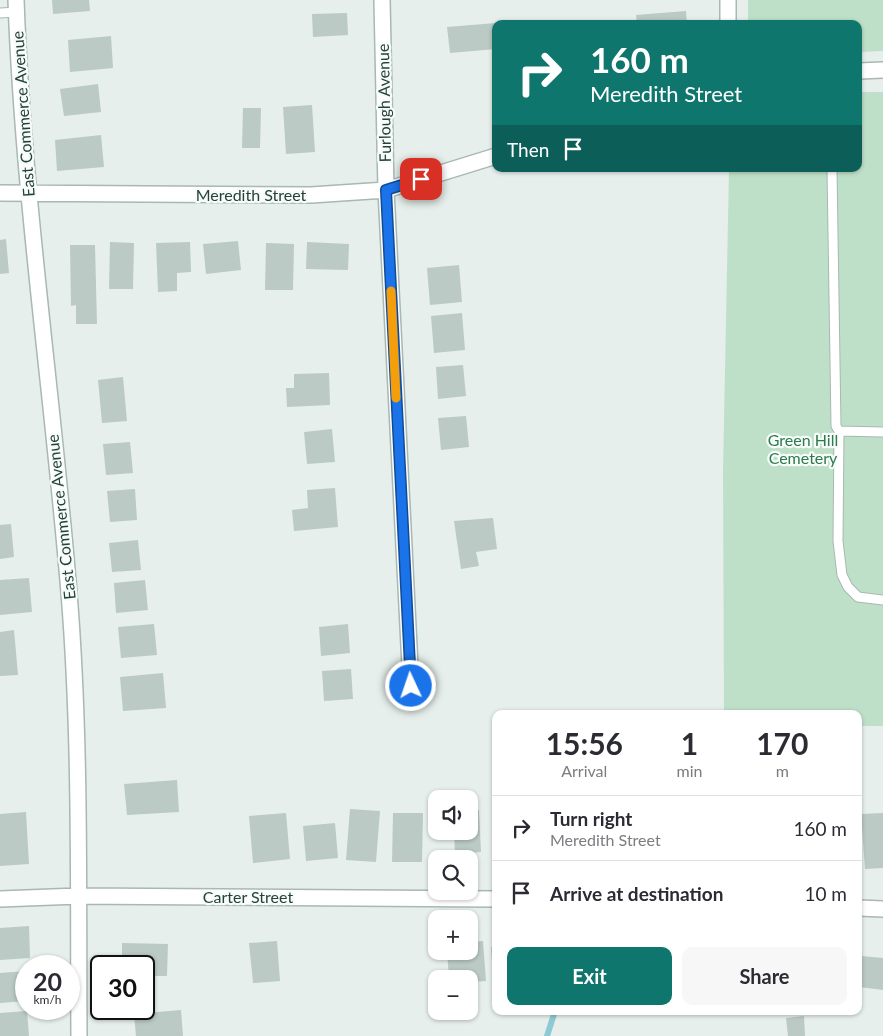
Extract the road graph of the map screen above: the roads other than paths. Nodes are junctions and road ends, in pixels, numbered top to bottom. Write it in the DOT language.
graph roads {
  1 [pos="382,0"];
  2 [pos="728,0"];
  3 [pos="17,6"];
  4 [pos="0,13"];
  5 [pos="728,20"];
  6 [pos="883,70"];
  7 [pos="862,71"];
  8 [pos="492,157"];
  9 [pos="832,172"];
  10 [pos="386,190"];
  11 [pos="0,193"];
  12 [pos="28,194"];
  13 [pos="839,431"];
  14 [pos="883,432"];
  15 [pos="883,600"];
  16 [pos="411,686"];
  17 [pos="78,896"];
  18 [pos="492,899"];
  19 [pos="0,900"];
  20 [pos="862,908"];
  21 [pos="883,909"];
  22 [pos="79,1036"];
  1 -- 10 [label="street, Furlough Avenue"];
  2 -- 5 [label="street"];
  3 -- 4 [label="lane"];
  3 -- 12 [label="street, East Commerce Avenue"];
  6 -- 7 [label="street"];
  8 -- 10 [label="street, Meredith Street"];
  9 -- 13 [label="lane"];
  10 -- 12 [label="street, Meredith Street"];
  10 -- 16 [label="street, Furlough Avenue"];
  11 -- 12 [label="street, Meredith Street"];
  12 -- 17 [label="street, East Commerce Avenue"];
  13 -- 14 [label="lane"];
  13 -- 15 [label="lane"];
  17 -- 18 [label="street, Carter Street"];
  17 -- 19 [label="street, Carter Street"];
  17 -- 22 [label="street, East Commerce Avenue"];
  20 -- 21 [label="street"];
}
